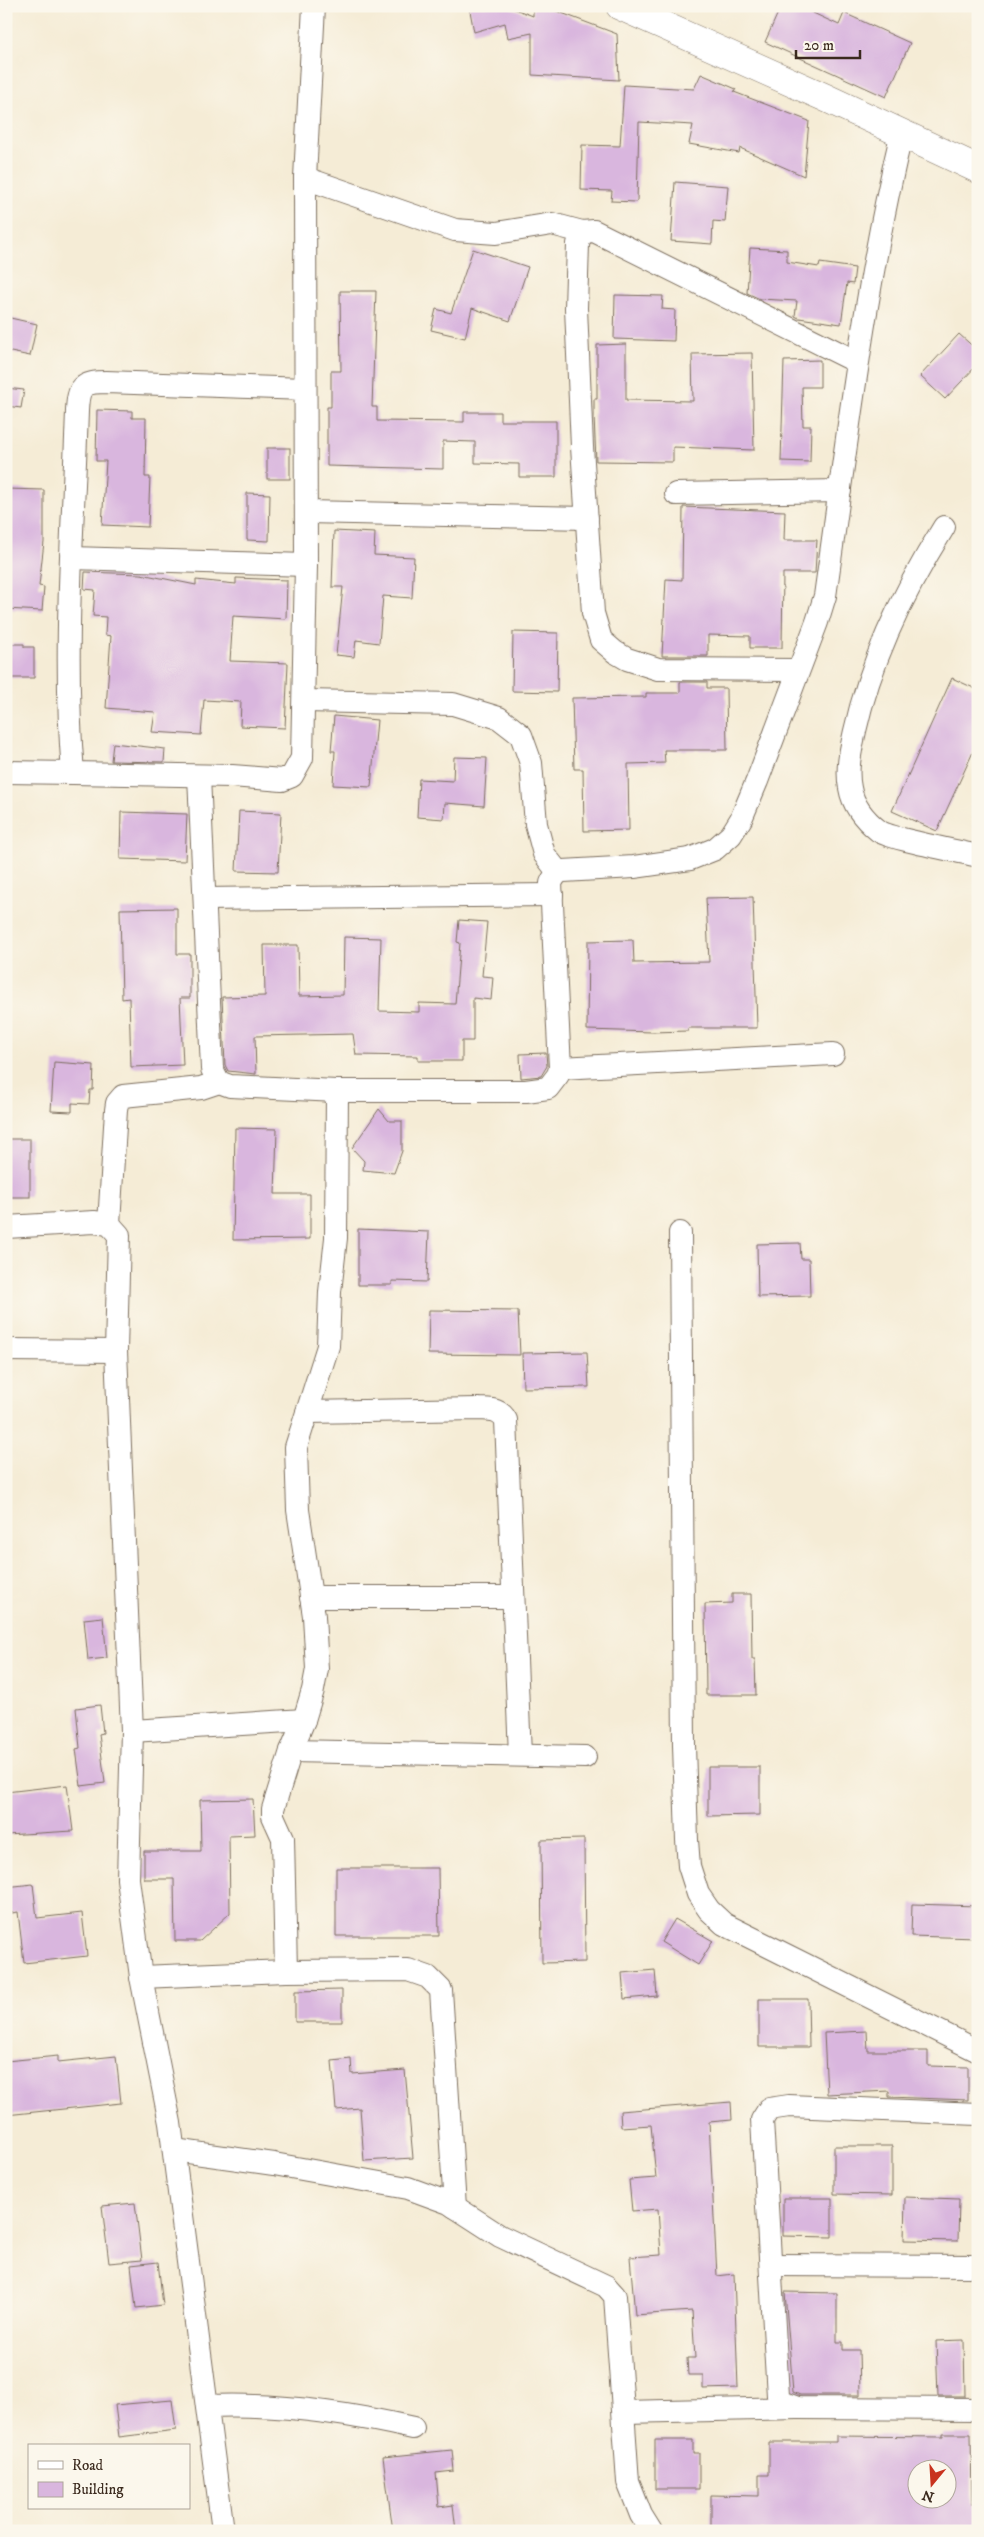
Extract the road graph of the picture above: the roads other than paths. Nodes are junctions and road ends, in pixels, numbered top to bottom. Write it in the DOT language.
graph roads {
  1 [pos="314,6"];
  2 [pos="620,6"];
  3 [pos="902,132"];
  4 [pos="978,169"];
  5 [pos="305,178"];
  6 [pos="582,232"];
  7 [pos="857,362"];
  8 [pos="305,389"];
  9 [pos="840,491"];
  10 [pos="676,494"];
  11 [pos="306,512"];
  12 [pos="587,518"];
  13 [pos="944,527"];
  14 [pos="72,558"];
  15 [pos="306,565"];
  16 [pos="798,670"];
  17 [pos="304,701"];
  18 [pos="6,772"];
  19 [pos="74,773"];
  20 [pos="200,776"];
  21 [pos="978,856"];
  22 [pos="558,872"];
  23 [pos="552,894"];
  24 [pos="205,899"];
  25 [pos="833,1054"];
  26 [pos="560,1068"];
  27 [pos="219,1082"];
  28 [pos="337,1091"];
  29 [pos="109,1224"];
  30 [pos="6,1227"];
  31 [pos="680,1234"];
  32 [pos="6,1350"];
  33 [pos="116,1351"];
  34 [pos="307,1412"];
  35 [pos="311,1597"];
  36 [pos="513,1597"];
  37 [pos="304,1720"];
  38 [pos="132,1731"];
  39 [pos="291,1751"];
  40 [pos="520,1755"];
  41 [pos="585,1757"];
  42 [pos="286,1971"];
  43 [pos="141,1977"];
  44 [pos="978,2051"];
  45 [pos="978,2114"];
  46 [pos="174,2150"];
  47 [pos="455,2207"];
  48 [pos="771,2265"];
  49 [pos="978,2266"];
  50 [pos="207,2406"];
  51 [pos="798,2408"];
  52 [pos="978,2409"];
  53 [pos="624,2412"];
  54 [pos="413,2428"];
  55 [pos="222,2531"];
  56 [pos="651,2531"];
  1 -- 5 [label="street"];
  2 -- 3 [label="main road"];
  3 -- 4 [label="main road"];
  3 -- 7 [label="street"];
  5 -- 6 [label="street"];
  5 -- 8 [label="street"];
  6 -- 7 [label="street"];
  6 -- 12 [label="street"];
  7 -- 9 [label="street"];
  8 -- 11 [label="street"];
  8 -- 14 [label="street"];
  9 -- 10 [label="street"];
  9 -- 16 [label="street"];
  11 -- 12 [label="street"];
  11 -- 15 [label="street"];
  12 -- 16 [label="street"];
  13 -- 21 [label="street"];
  14 -- 15 [label="street"];
  14 -- 19 [label="street"];
  15 -- 17 [label="street"];
  16 -- 22 [label="street"];
  17 -- 20 [label="street"];
  17 -- 22 [label="street"];
  18 -- 19 [label="street"];
  19 -- 20 [label="street"];
  20 -- 24 [label="street"];
  22 -- 23 [label="street"];
  23 -- 24 [label="street"];
  23 -- 26 [label="street"];
  24 -- 27 [label="street"];
  25 -- 26 [label="street"];
  26 -- 28 [label="street"];
  27 -- 28 [label="street"];
  27 -- 29 [label="street"];
  28 -- 34 [label="street"];
  29 -- 30 [label="street"];
  29 -- 33 [label="street"];
  31 -- 44 [label="street"];
  32 -- 33 [label="street"];
  33 -- 38 [label="street"];
  34 -- 35 [label="street"];
  34 -- 36 [label="street"];
  35 -- 36 [label="street"];
  35 -- 37 [label="street"];
  36 -- 40 [label="street"];
  37 -- 38 [label="street"];
  37 -- 39 [label="street"];
  38 -- 43 [label="street"];
  39 -- 40 [label="street"];
  39 -- 42 [label="street"];
  40 -- 41 [label="street"];
  42 -- 43 [label="street"];
  42 -- 47 [label="street"];
  43 -- 46 [label="street"];
  45 -- 48 [label="street"];
  46 -- 47 [label="street"];
  46 -- 50 [label="street"];
  47 -- 53 [label="street"];
  48 -- 49 [label="street"];
  48 -- 51 [label="street"];
  50 -- 54 [label="street"];
  50 -- 55 [label="street"];
  51 -- 52 [label="street"];
  51 -- 53 [label="street"];
  53 -- 56 [label="street"];
}
